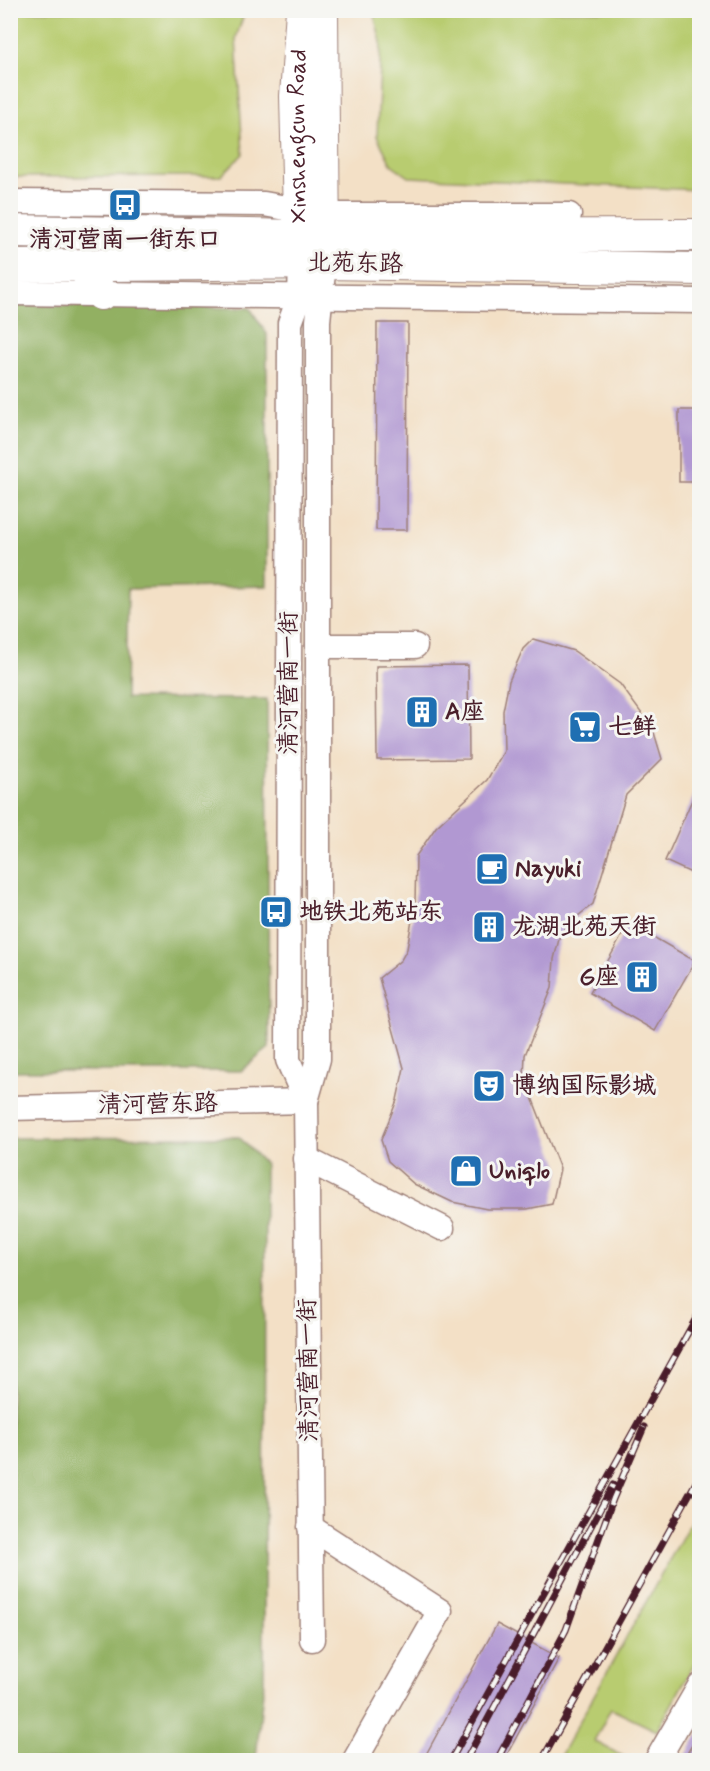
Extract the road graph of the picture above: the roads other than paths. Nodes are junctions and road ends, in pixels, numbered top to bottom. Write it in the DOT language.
graph roads {
  1 [pos="302,10"];
  2 [pos="322,10"];
  3 [pos="10,202"];
  4 [pos="569,215"];
  5 [pos="10,231"];
  6 [pos="595,235"];
  7 [pos="699,235"];
  8 [pos="312,237"];
  9 [pos="82,265"];
  10 [pos="10,266"];
  11 [pos="699,269"];
  12 [pos="10,293"];
  13 [pos="101,294"];
  14 [pos="310,296"];
  15 [pos="699,301"];
  16 [pos="318,646"];
  17 [pos="415,646"];
  18 [pos="306,1101"];
  19 [pos="10,1108"];
  20 [pos="306,1159"];
  21 [pos="442,1228"];
  22 [pos="310,1527"];
  23 [pos="312,1639"];
  24 [pos="699,1686"];
  25 [pos="355,1761"];
  26 [pos="657,1761"];
  1 -- 8 [label="main road, Xinshengcun Road"];
  2 -- 8 [label="main road, Xinshengcun Road"];
  3 -- 8 [label="street"];
  4 -- 6 [label="main road"];
  4 -- 8 [label="street"];
  5 -- 8 [label="main road, 北苑东路"];
  6 -- 7 [label="main road, 北苑东路"];
  6 -- 8 [label="main road, 北苑东路"];
  8 -- 9 [label="main road, 北苑东路"];
  8 -- 11 [label="main road, 北苑东路"];
  8 -- 14 [label="street, 清河营南一街"];
  9 -- 10 [label="main road, 北苑东路"];
  9 -- 13 [label="main road"];
  12 -- 13 [label="street"];
  13 -- 14 [label="street"];
  14 -- 15 [label="street"];
  14 -- 16 [label="street, 清河营南一街"];
  14 -- 18 [label="street, 清河营南一街"];
  16 -- 17 [label="street"];
  16 -- 18 [label="street, 清河营南一街"];
  18 -- 19 [label="street, 清河营东路"];
  18 -- 20 [label="street, 清河营南一街"];
  20 -- 21 [label="street"];
  20 -- 22 [label="street, 清河营南一街"];
  22 -- 23 [label="street, 清河营南一街"];
  22 -- 25 [label="street"];
  24 -- 26 [label="street"];
}
